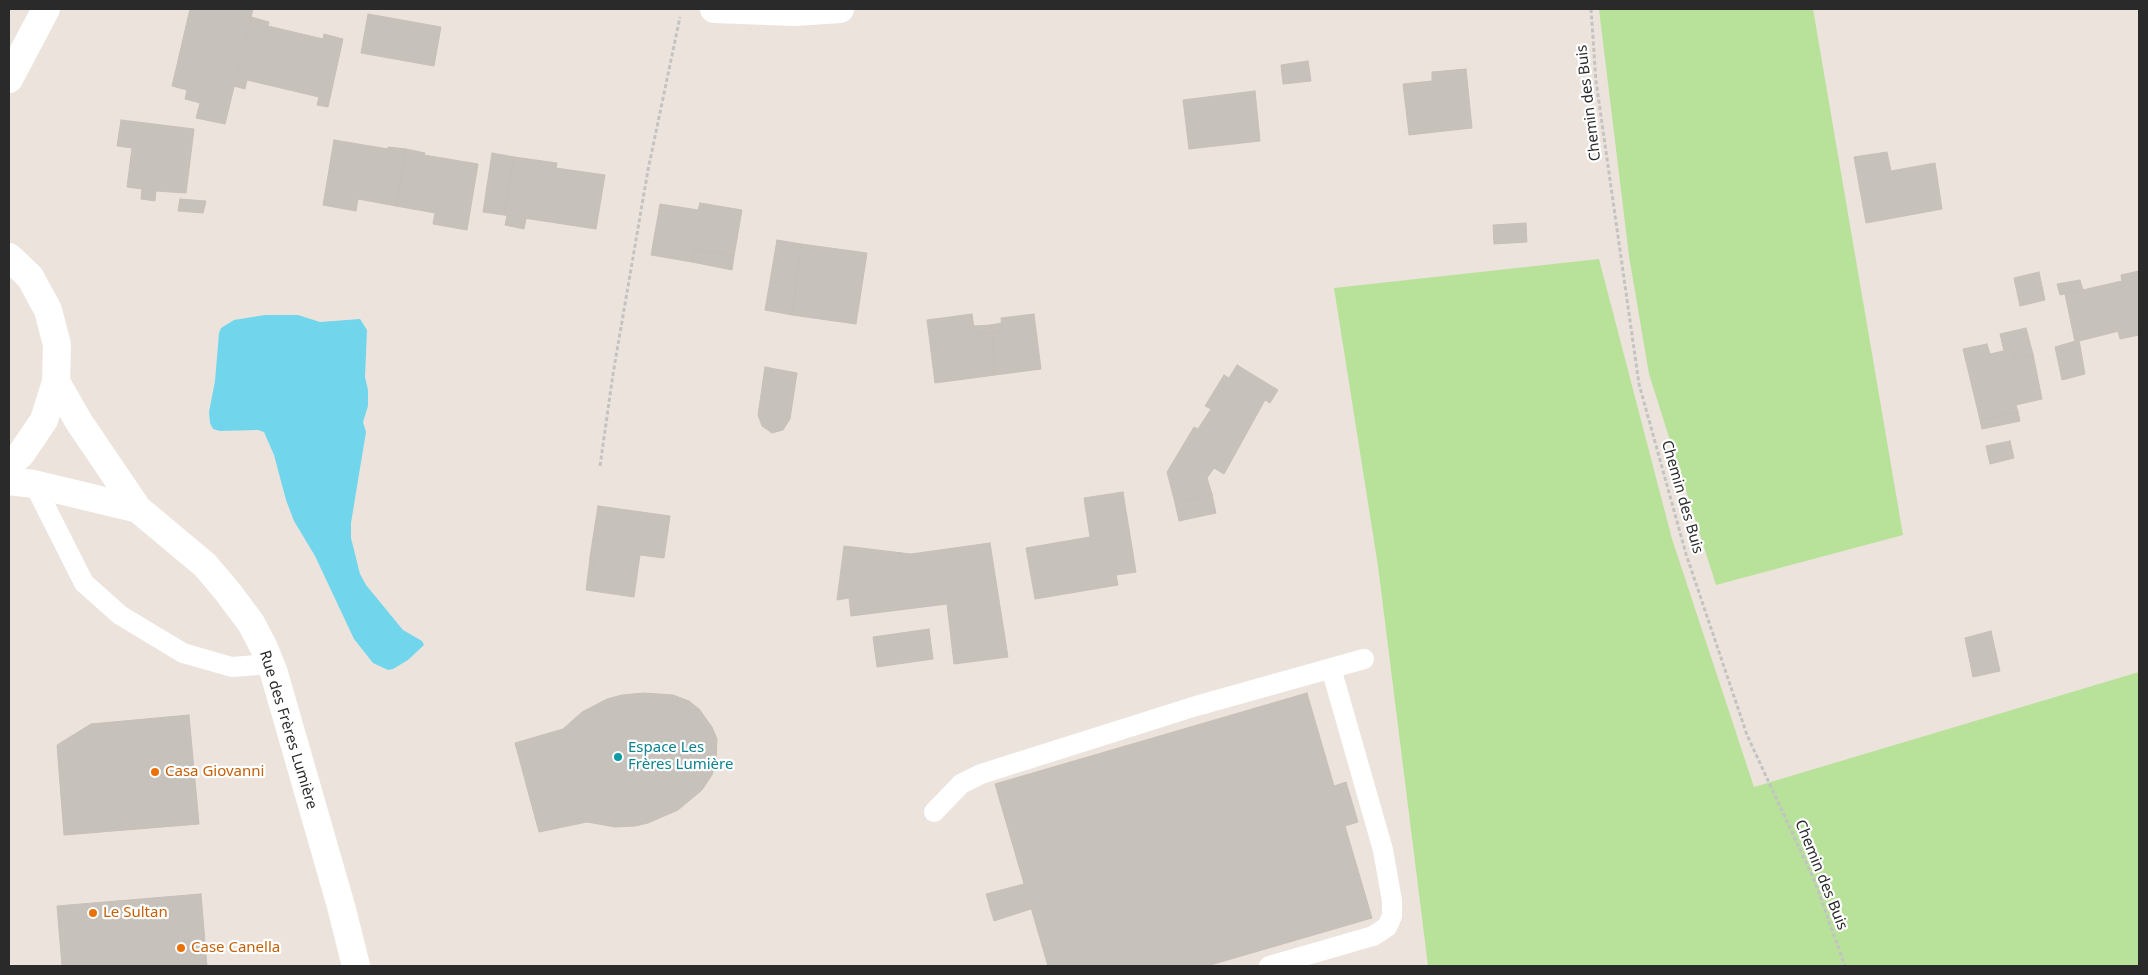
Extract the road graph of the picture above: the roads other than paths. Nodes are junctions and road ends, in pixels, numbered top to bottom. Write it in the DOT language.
graph roads {
  1 [pos="46,9"];
  2 [pos="714,9"];
  3 [pos="840,9"];
  4 [pos="13,72"];
  5 [pos="9,101"];
  6 [pos="9,256"];
  7 [pos="56,382"];
  8 [pos="9,464"];
  9 [pos="22,483"];
  10 [pos="138,510"];
  11 [pos="1364,659"];
  12 [pos="270,664"];
  13 [pos="1331,668"];
  14 [pos="934,812"];
  15 [pos="356,966"];
  16 [pos="1269,966"];
  1 -- 4 [label="street"];
  2 -- 3 [label="street"];
  4 -- 5 [label="street"];
  6 -- 7 [label="street"];
  7 -- 8 [label="street"];
  7 -- 10 [label="street, Rue des Frères Lumière"];
  9 -- 10 [label="street, Rue des Frères Lumière"];
  9 -- 12 [label="lane"];
  10 -- 12 [label="street, Rue des Frères Lumière"];
  11 -- 13 [label="lane"];
  12 -- 15 [label="street, Rue des Frères Lumière"];
  13 -- 14 [label="lane"];
  13 -- 16 [label="lane"];
}
